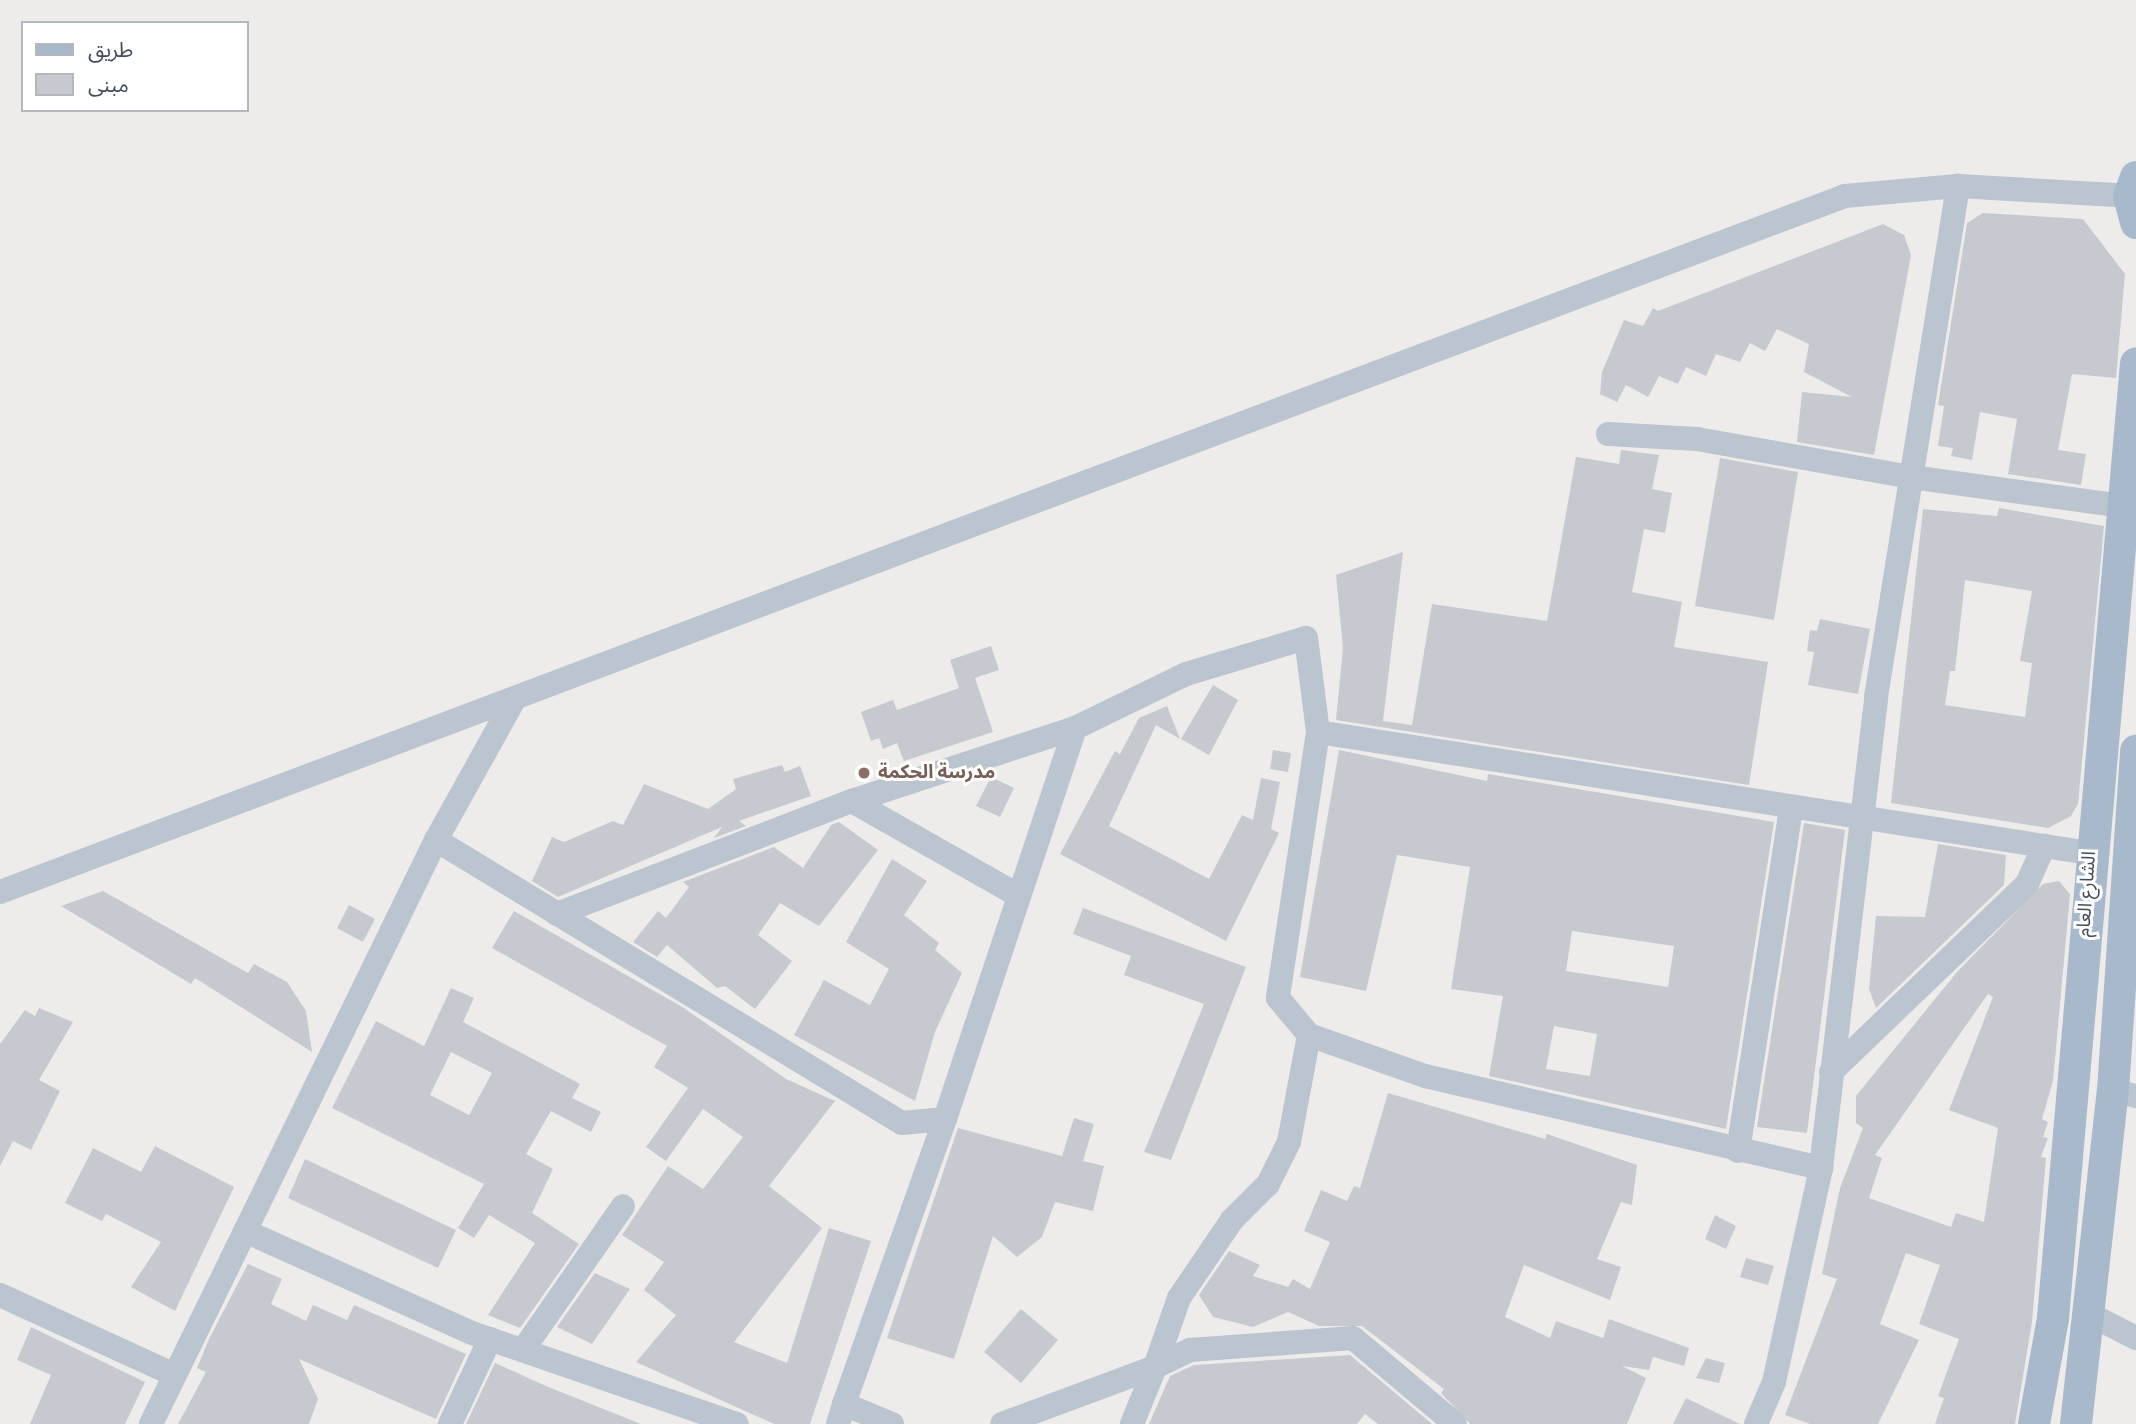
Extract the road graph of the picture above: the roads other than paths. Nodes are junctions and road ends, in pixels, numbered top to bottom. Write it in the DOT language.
graph roads {
  1 [pos="1958,186"];
  2 [pos="2134,199"];
  3 [pos="2136,364"];
  4 [pos="1608,433"];
  5 [pos="1911,478"];
  6 [pos="2126,520"];
  7 [pos="515,698"];
  8 [pos="1075,728"];
  9 [pos="1318,732"];
  10 [pos="2136,751"];
  11 [pos="852,801"];
  12 [pos="1791,809"];
  13 [pos="1863,820"];
  14 [pos="436,841"];
  15 [pos="2043,846"];
  16 [pos="2089,853"];
  17 [pos="0,892"];
  18 [pos="1019,896"];
  19 [pos="557,914"];
  20 [pos="1309,1035"];
  21 [pos="1831,1072"];
  22 [pos="2124,1093"];
  23 [pos="945,1119"];
  24 [pos="1738,1151"];
  25 [pos="1821,1168"];
  26 [pos="623,1206"];
  27 [pos="245,1231"];
  28 [pos="0,1295"];
  29 [pos="2091,1315"];
  30 [pos="2136,1338"];
  31 [pos="489,1339"];
  32 [pos="523,1350"];
  33 [pos="1155,1367"];
  34 [pos="174,1375"];
  35 [pos="841,1414"];
  36 [pos="734,1423"];
  37 [pos="151,1424"];
  38 [pos="450,1424"];
  39 [pos="892,1424"];
  40 [pos="1002,1424"];
  41 [pos="1132,1424"];
  42 [pos="1455,1424"];
  43 [pos="1756,1424"];
  44 [pos="2034,1424"];
  45 [pos="2076,1424"];
  1 -- 2 [label="street"];
  1 -- 5 [label="street"];
  1 -- 7 [label="street"];
  3 -- 6 [label="main road, الشارع العام"];
  4 -- 5 [label="street"];
  5 -- 6 [label="street"];
  5 -- 13 [label="street"];
  6 -- 16 [label="main road, الشارع العام"];
  7 -- 14 [label="street"];
  7 -- 17 [label="street"];
  8 -- 9 [label="street"];
  8 -- 11 [label="street"];
  8 -- 18 [label="street"];
  9 -- 12 [label="street"];
  9 -- 20 [label="street"];
  10 -- 22 [label="main road, الشارع العام"];
  11 -- 18 [label="street"];
  11 -- 19 [label="street"];
  12 -- 13 [label="street"];
  12 -- 24 [label="street"];
  13 -- 15 [label="street"];
  13 -- 21 [label="street"];
  14 -- 19 [label="street"];
  14 -- 27 [label="street"];
  15 -- 16 [label="street"];
  15 -- 21 [label="street"];
  16 -- 44 [label="main road, الشارع العام"];
  18 -- 23 [label="street"];
  19 -- 23 [label="street"];
  20 -- 24 [label="street"];
  20 -- 33 [label="street"];
  21 -- 25 [label="street"];
  22 -- 29 [label="main road, الشارع العام"];
  23 -- 35 [label="street"];
  24 -- 25 [label="street"];
  25 -- 43 [label="street"];
  26 -- 32 [label="street"];
  27 -- 31 [label="street"];
  27 -- 34 [label="street"];
  28 -- 34 [label="street"];
  29 -- 30 [label="street"];
  29 -- 45 [label="main road, الشارع العام"];
  31 -- 32 [label="street"];
  31 -- 38 [label="street"];
  32 -- 36 [label="street"];
  33 -- 40 [label="street"];
  33 -- 41 [label="street"];
  33 -- 42 [label="street"];
  34 -- 37 [label="street"];
  35 -- 39 [label="street"];
}
